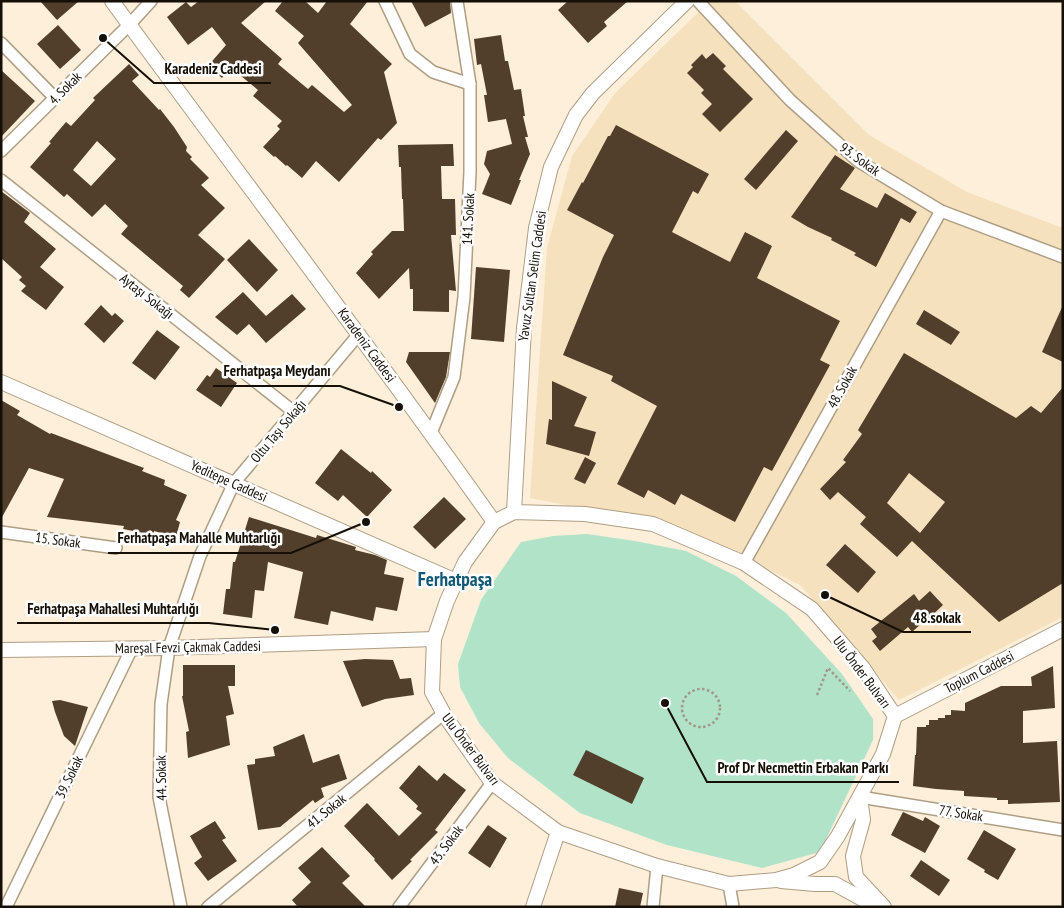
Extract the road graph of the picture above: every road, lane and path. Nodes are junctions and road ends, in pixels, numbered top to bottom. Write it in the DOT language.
graph roads {
  1 [pos="112,1"];
  2 [pos="151,1"];
  3 [pos="385,1"];
  4 [pos="457,1"];
  5 [pos="687,1"];
  6 [pos="698,1"];
  7 [pos="129,25"];
  8 [pos="1,42"];
  9 [pos="470,84"];
  10 [pos="55,98"];
  11 [pos="1,151"];
  12 [pos="1,180"];
  13 [pos="941,211"];
  14 [pos="1063,257"];
  15 [pos="359,334"];
  16 [pos="1,382"];
  17 [pos="294,412"];
  18 [pos="431,433"];
  19 [pos="234,483"];
  20 [pos="514,512"];
  21 [pos="494,522"];
  22 [pos="1,532"];
  23 [pos="116,548"];
  24 [pos="744,563"];
  25 [pos="456,581"];
  26 [pos="1063,629"];
  27 [pos="434,639"];
  28 [pos="132,648"];
  29 [pos="169,648"];
  30 [pos="1,650"];
  31 [pos="850,691"];
  32 [pos="817,695"];
  33 [pos="443,714"];
  34 [pos="895,716"];
  35 [pos="698,727"];
  36 [pos="492,783"];
  37 [pos="860,797"];
  38 [pos="1063,830"];
  39 [pos="558,832"];
  40 [pos="657,866"];
  41 [pos="776,880"];
  42 [pos="729,884"];
  43 [pos="6,907"];
  44 [pos="181,907"];
  45 [pos="208,907"];
  46 [pos="399,907"];
  47 [pos="533,907"];
  48 [pos="653,907"];
  49 [pos="733,907"];
  50 [pos="877,907"];
  51 [pos="884,907"];
  1 -- 7 [label="street, Karadeniz Caddesi"];
  2 -- 7 [label="street, 4. Sokak"];
  3 -- 9 [label="street"];
  4 -- 9 [label="street, 141. Sokak"];
  5 -- 20 [label="street, Yavuz Sultan Selim Caddesi"];
  6 -- 13 [label="street, 93. Sokak"];
  7 -- 10 [label="street, 4. Sokak"];
  7 -- 15 [label="street, Karadeniz Caddesi"];
  8 -- 10 [label="street"];
  9 -- 18 [label="street, 141. Sokak"];
  10 -- 11 [label="street, 4. Sokak"];
  12 -- 17 [label="street, Aytaşı Sokağı"];
  13 -- 14 [label="street, 93. Sokak"];
  13 -- 24 [label="street, 48. Sokak"];
  15 -- 17 [label="street, Oltu Taşı Sokağı"];
  15 -- 18 [label="street, Karadeniz Caddesi"];
  16 -- 19 [label="street, Yeditepe Caddesi"];
  17 -- 19 [label="street, Oltu Taşı Sokağı"];
  18 -- 21 [label="street, Karadeniz Caddesi"];
  19 -- 25 [label="street, Yeditepe Caddesi"];
  19 -- 29 [label="street, Oltu Taşı Sokağı"];
  20 -- 21 [label="street, Ulu Önder Bulvarı"];
  20 -- 24 [label="street, Ulu Önder Bulvarı"];
  21 -- 25 [label="street, Ulu Önder Bulvarı"];
  22 -- 23 [label="street, 15. Sokak"];
  24 -- 34 [label="street, Ulu Önder Bulvarı"];
  25 -- 27 [label="street, Ulu Önder Bulvarı"];
  26 -- 34 [label="street, Toplum Caddesi"];
  27 -- 29 [label="street, Mareşal Fevzi Çakmak Caddesi"];
  27 -- 33 [label="street, Ulu Önder Bulvarı"];
  28 -- 29 [label="street, Mareşal Fevzi Çakmak Caddesi"];
  28 -- 30 [label="street, Mareşal Fevzi Çakmak Caddesi"];
  28 -- 43 [label="street, 39. Sokak"];
  29 -- 44 [label="street, 44. Sokak"];
  31 -- 32 [label="path"];
  33 -- 36 [label="street, Ulu Önder Bulvarı"];
  33 -- 45 [label="street, 41. Sokak"];
  34 -- 37 [label="street, Ulu Önder Bulvarı"];
  35 -- 35 [label="path"];
  36 -- 39 [label="street, Ulu Önder Bulvarı"];
  36 -- 46 [label="street, 43. Sokak"];
  37 -- 38 [label="street, 77. Sokak"];
  37 -- 41 [label="street, Ulu Önder Bulvarı"];
  37 -- 51 [label="street"];
  39 -- 40 [label="street, Ulu Önder Bulvarı"];
  39 -- 47 [label="street"];
  40 -- 42 [label="street, Ulu Önder Bulvarı"];
  40 -- 48 [label="street"];
  41 -- 42 [label="street, Ulu Önder Bulvarı"];
  41 -- 50 [label="street"];
  42 -- 49 [label="street"];
}
